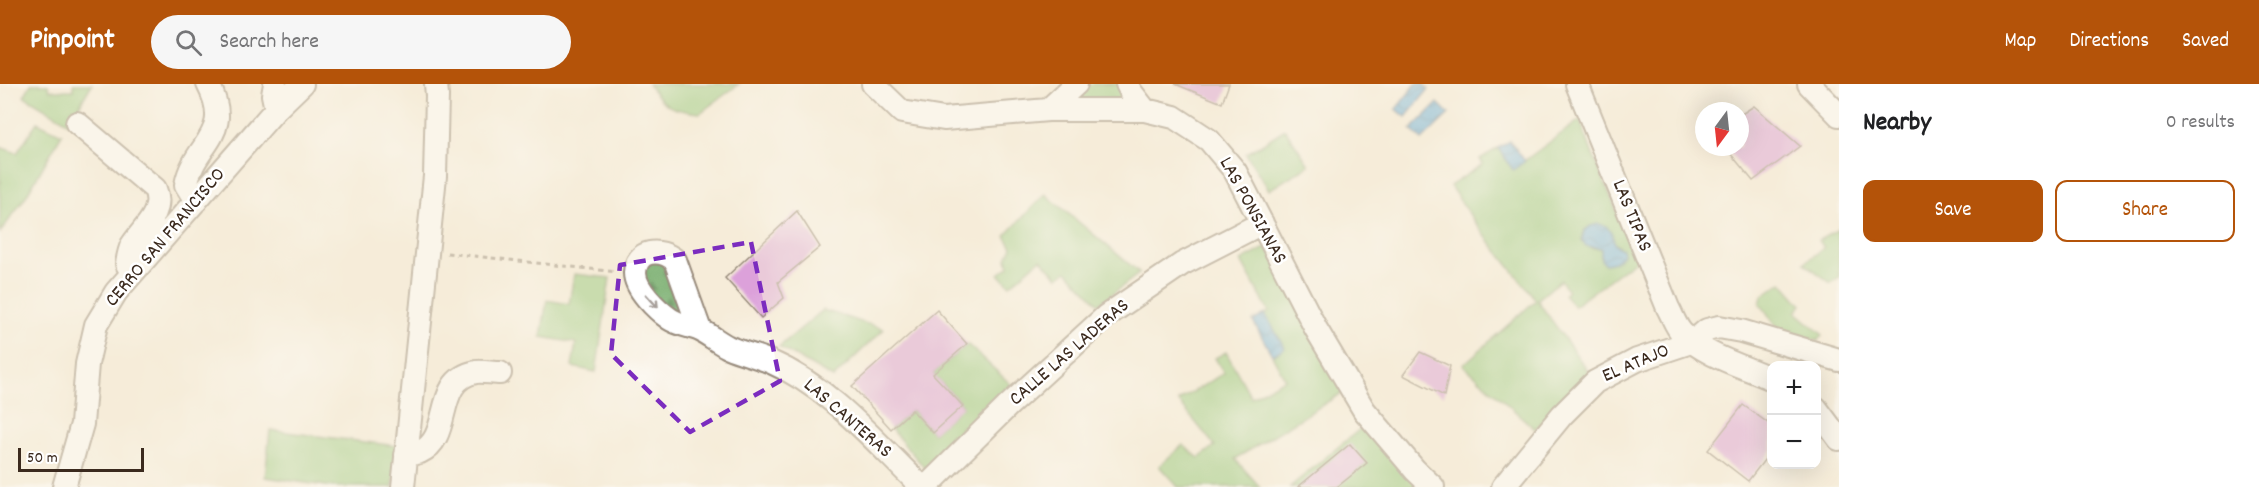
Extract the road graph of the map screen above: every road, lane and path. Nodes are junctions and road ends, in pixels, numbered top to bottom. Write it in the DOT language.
graph roads {
  1 [pos="208,84"];
  2 [pos="275,84"];
  3 [pos="302,84"];
  4 [pos="873,84"];
  5 [pos="1076,84"];
  6 [pos="1128,84"];
  7 [pos="1577,84"];
  8 [pos="1809,84"];
  9 [pos="437,87"];
  10 [pos="276,109"];
  11 [pos="1048,110"];
  12 [pos="1145,110"];
  13 [pos="1839,115"];
  14 [pos="77,123"];
  15 [pos="196,201"];
  16 [pos="1262,223"];
  17 [pos="427,251"];
  18 [pos="132,273"];
  19 [pos="635,274"];
  20 [pos="700,330"];
  21 [pos="1694,341"];
  22 [pos="1839,360"];
  23 [pos="500,373"];
  24 [pos="1767,377"];
  25 [pos="1821,415"];
  26 [pos="1839,439"];
  27 [pos="406,454"];
  28 [pos="64,487"];
  29 [pos="403,487"];
  30 [pos="924,487"];
  31 [pos="1432,487"];
  32 [pos="1503,487"];
  1 -- 15 [label="street"];
  2 -- 10 [label="street"];
  3 -- 10 [label="street, CERRO SAN FRANCISCO"];
  4 -- 11 [label="street, LAS PONSIANAS"];
  5 -- 11 [label="street"];
  6 -- 12 [label="street"];
  7 -- 21 [label="street, LAS TIPAS"];
  8 -- 13 [label="street"];
  9 -- 17 [label="street"];
  10 -- 15 [label="street, CERRO SAN FRANCISCO"];
  11 -- 12 [label="street, LAS PONSIANAS"];
  12 -- 16 [label="street, LAS PONSIANAS"];
  14 -- 18 [label="street"];
  15 -- 18 [label="street, CERRO SAN FRANCISCO"];
  16 -- 30 [label="street, CALLE LAS LADERAS"];
  16 -- 31 [label="street, LAS PONSIANAS"];
  17 -- 19 [label="path"];
  17 -- 27 [label="street"];
  18 -- 28 [label="street, CERRO SAN FRANCISCO"];
  19 -- 20 [label="street, LAS CANTERAS, one-way"];
  19 -- 20 [label="street"];
  20 -- 30 [label="street, LAS CANTERAS"];
  21 -- 22 [label="street"];
  21 -- 24 [label="street, EL ATAJO"];
  21 -- 32 [label="street, EL ATAJO"];
  23 -- 27 [label="street"];
  25 -- 26 [label="street"];
  27 -- 29 [label="street"];
}
